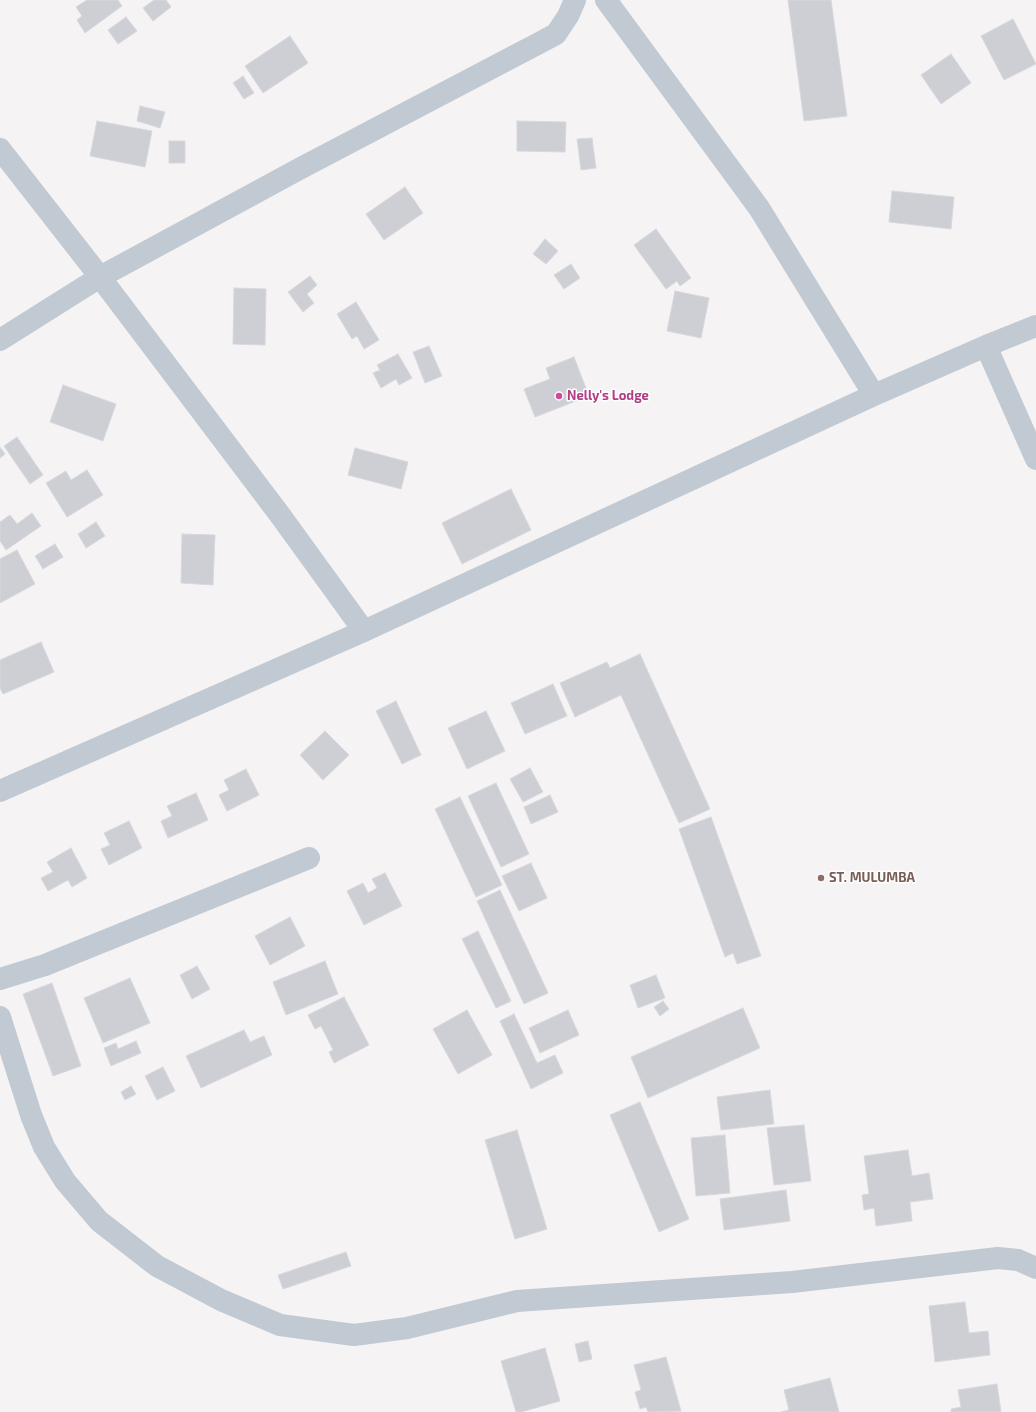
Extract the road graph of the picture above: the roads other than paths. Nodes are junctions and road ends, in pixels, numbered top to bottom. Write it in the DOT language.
graph roads {
  1 [pos="575,0"];
  2 [pos="606,0"];
  3 [pos="0,149"];
  4 [pos="100,277"];
  5 [pos="1036,326"];
  6 [pos="0,340"];
  7 [pos="986,346"];
  8 [pos="874,395"];
  9 [pos="1036,459"];
  10 [pos="364,631"];
  11 [pos="0,791"];
  12 [pos="309,858"];
  13 [pos="0,979"];
  14 [pos="0,1017"];
  15 [pos="1036,1268"];
  1 -- 4 [label="street"];
  2 -- 8 [label="street"];
  3 -- 4 [label="street"];
  4 -- 6 [label="street"];
  4 -- 10 [label="street"];
  5 -- 7 [label="street"];
  7 -- 8 [label="street"];
  7 -- 9 [label="street"];
  8 -- 10 [label="street"];
  10 -- 11 [label="street"];
  12 -- 13 [label="street"];
  14 -- 15 [label="street"];
}
